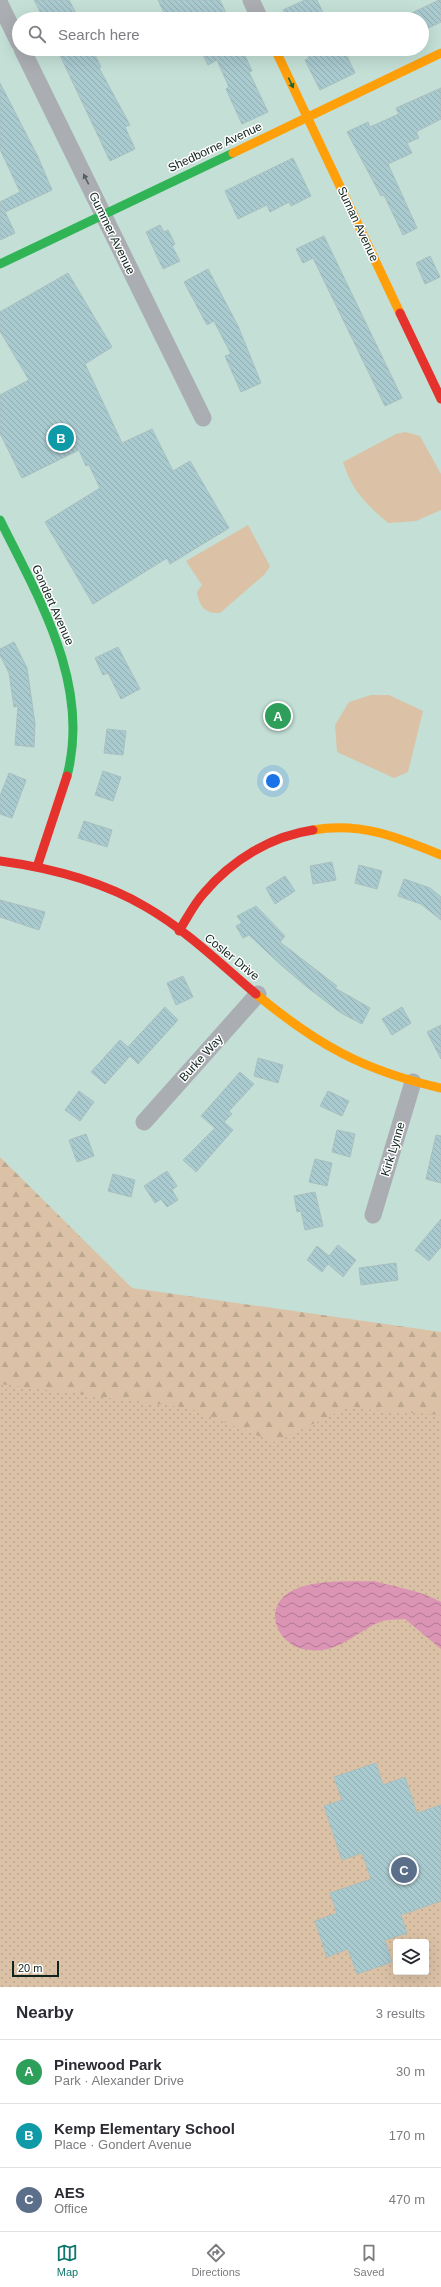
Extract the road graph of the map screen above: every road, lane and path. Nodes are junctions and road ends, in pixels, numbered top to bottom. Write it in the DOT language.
graph roads {
  1 [pos="251,0"];
  2 [pos="0,4"];
  3 [pos="257,12"];
  4 [pos="12,29"];
  5 [pos="441,53"];
  6 [pos="25,56"];
  7 [pos="278,56"];
  8 [pos="308,116"];
  9 [pos="104,214"];
  10 [pos="0,264"];
  11 [pos="441,399"];
  12 [pos="203,418"];
  13 [pos="0,520"];
  14 [pos="441,855"];
  15 [pos="0,861"];
  16 [pos="36,867"];
  17 [pos="179,931"];
  18 [pos="258,994"];
  19 [pos="413,1082"];
  20 [pos="441,1088"];
  21 [pos="144,1122"];
  22 [pos="373,1216"];
  1 -- 3 [label="street"];
  2 -- 4 [label="street"];
  5 -- 8 [label="street, Shedborne Avenue"];
  9 -- 6 [label="street, Gummer Avenue, one-way"];
  7 -- 8 [label="street, Suman Avenue, one-way"];
  8 -- 9 [label="street, Shedborne Avenue"];
  8 -- 11 [label="street, Suman Avenue"];
  9 -- 10 [label="street, Shedborne Avenue"];
  9 -- 12 [label="street, Gummer Avenue"];
  13 -- 16 [label="street, Gondert Avenue"];
  14 -- 17 [label="street"];
  15 -- 16 [label="street, Cosler Drive"];
  16 -- 17 [label="street, Cosler Drive"];
  17 -- 18 [label="street, Cosler Drive"];
  18 -- 19 [label="street, Cosler Drive"];
  18 -- 21 [label="street, Burke Way"];
  19 -- 20 [label="street, Cosler Drive"];
  19 -- 22 [label="street, Kirk Lynne"];
}
